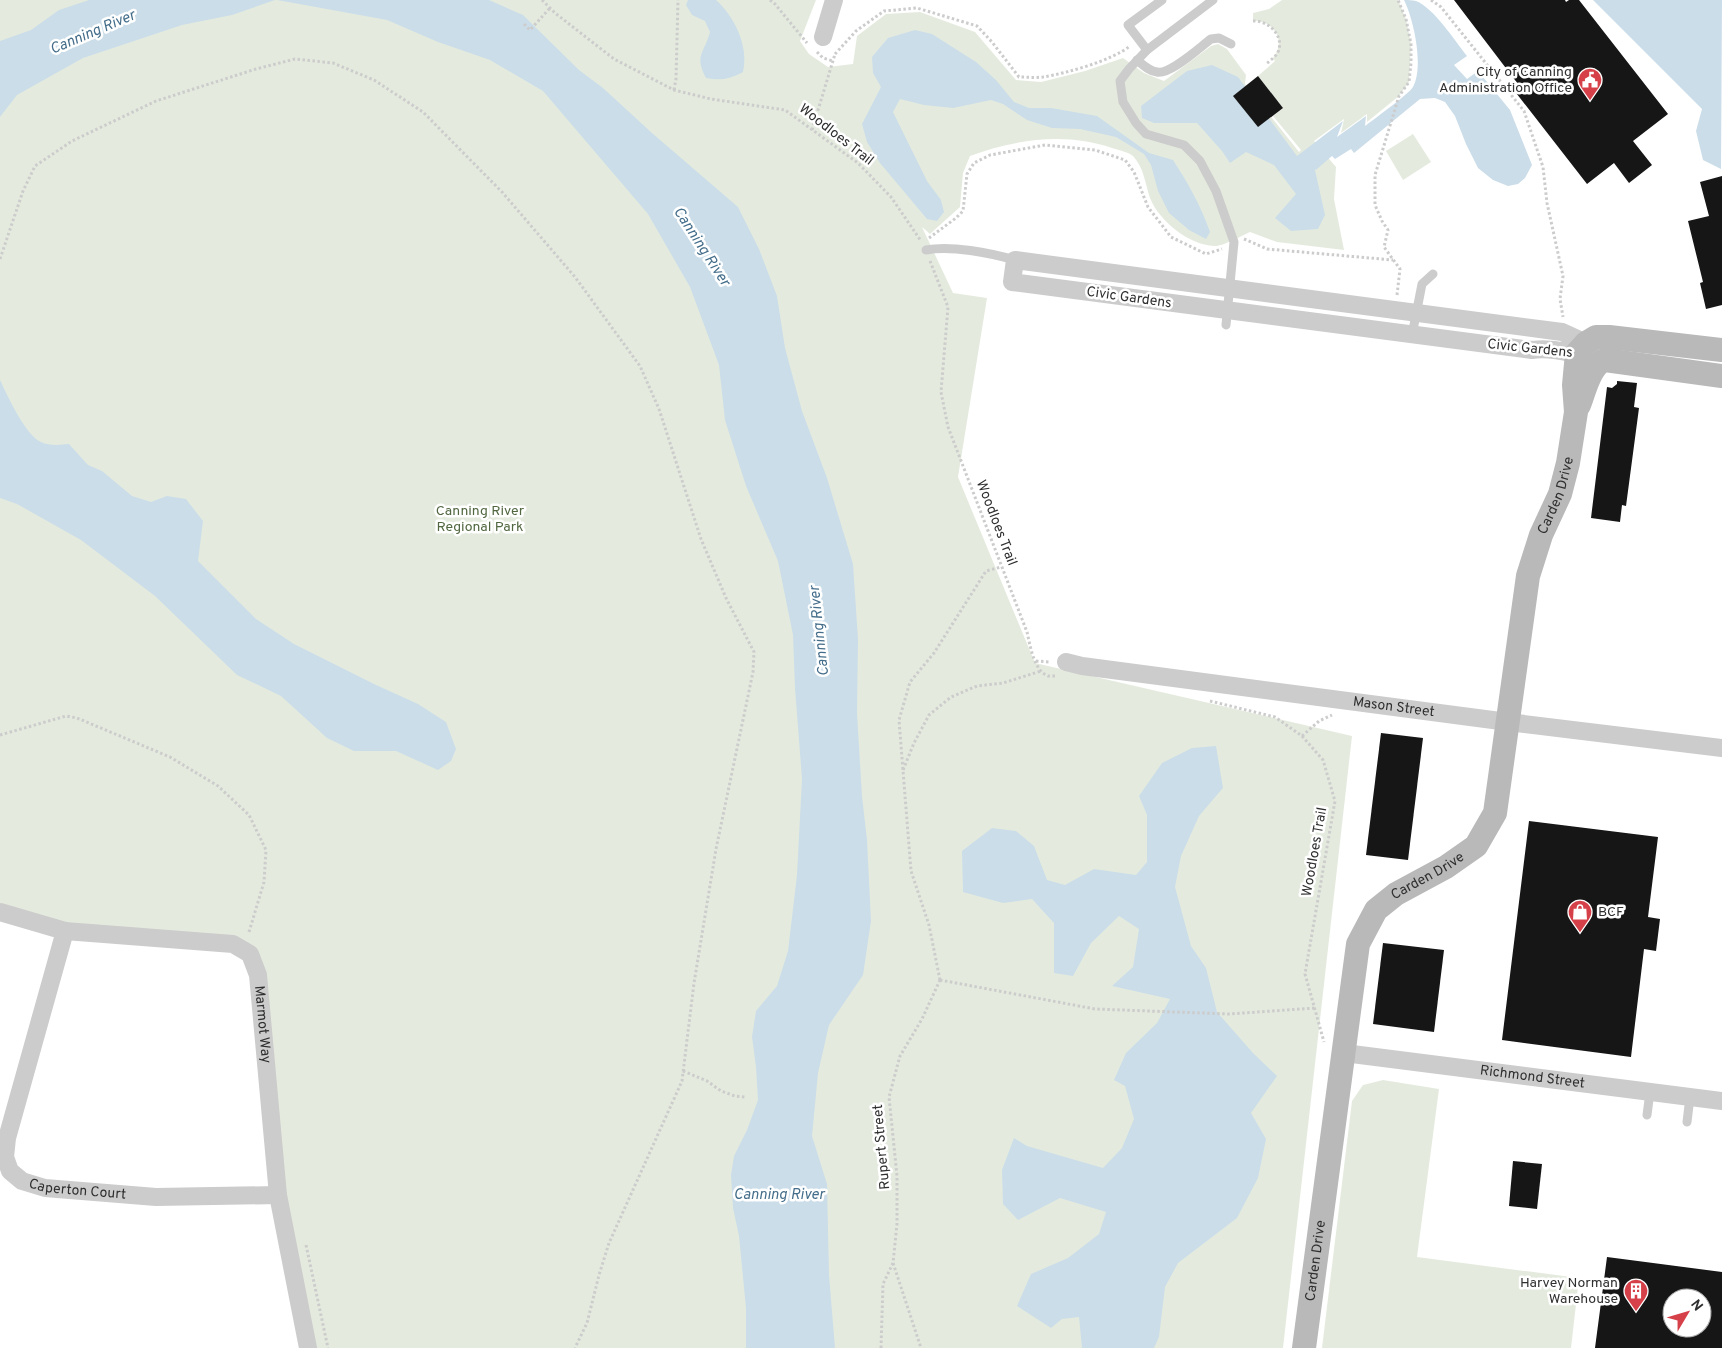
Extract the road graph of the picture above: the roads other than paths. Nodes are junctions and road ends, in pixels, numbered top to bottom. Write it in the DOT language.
graph roads {
  1 [pos="834,0"];
  2 [pos="1162,0"];
  3 [pos="1213,0"];
  4 [pos="816,44"];
  5 [pos="1231,44"];
  6 [pos="1147,50"];
  7 [pos="1137,60"];
  8 [pos="924,246"];
  9 [pos="1015,260"];
  10 [pos="1433,274"];
  11 [pos="1230,288"];
  12 [pos="1416,313"];
  13 [pos="1227,318"];
  14 [pos="1412,335"];
  15 [pos="1582,348"];
  16 [pos="1722,350"];
  17 [pos="1599,362"];
  18 [pos="1722,376"];
  19 [pos="1576,412"];
  20 [pos="1066,669"];
  21 [pos="1508,722"];
  22 [pos="1722,748"];
  23 [pos="0,912"];
  24 [pos="65,931"];
  25 [pos="1335,1052"];
  26 [pos="1650,1092"];
  27 [pos="1690,1097"];
  28 [pos="1722,1101"];
  29 [pos="1647,1116"];
  30 [pos="1687,1122"];
  31 [pos="278,1195"];
  32 [pos="308,1348"];
  33 [pos="1304,1348"];
  1 -- 4 [label="street"];
  2 -- 6 [label="lane"];
  3 -- 6 [label="lane"];
  5 -- 7 [label="lane"];
  6 -- 7 [label="lane"];
  7 -- 11 [label="lane"];
  8 -- 9 [label="lane"];
  9 -- 11 [label="street, Civic Gardens"];
  9 -- 13 [label="street, Civic Gardens"];
  10 -- 12 [label="lane"];
  11 -- 12 [label="street, Civic Gardens"];
  11 -- 13 [label="lane"];
  12 -- 14 [label="lane"];
  12 -- 15 [label="street, Civic Gardens"];
  13 -- 14 [label="street, Civic Gardens"];
  14 -- 15 [label="street, Civic Gardens"];
  15 -- 16 [label="street"];
  15 -- 17 [label="street, Civic Gardens"];
  15 -- 19 [label="street, Carden Drive"];
  17 -- 18 [label="street"];
  17 -- 19 [label="street, Carden Drive"];
  19 -- 21 [label="street, Carden Drive"];
  20 -- 21 [label="street, Mason Street"];
  21 -- 22 [label="street, Mason Street"];
  21 -- 25 [label="street, Carden Drive"];
  23 -- 24 [label="street, Marmot Way"];
  24 -- 31 [label="street, Marmot Way"];
  24 -- 31 [label="street, Caperton Court"];
  25 -- 26 [label="street, Richmond Street"];
  25 -- 33 [label="street, Carden Drive"];
  26 -- 27 [label="street, Richmond Street"];
  26 -- 29 [label="lane"];
  27 -- 28 [label="street, Richmond Street"];
  27 -- 30 [label="lane"];
  31 -- 32 [label="street, Marmot Way"];
}
